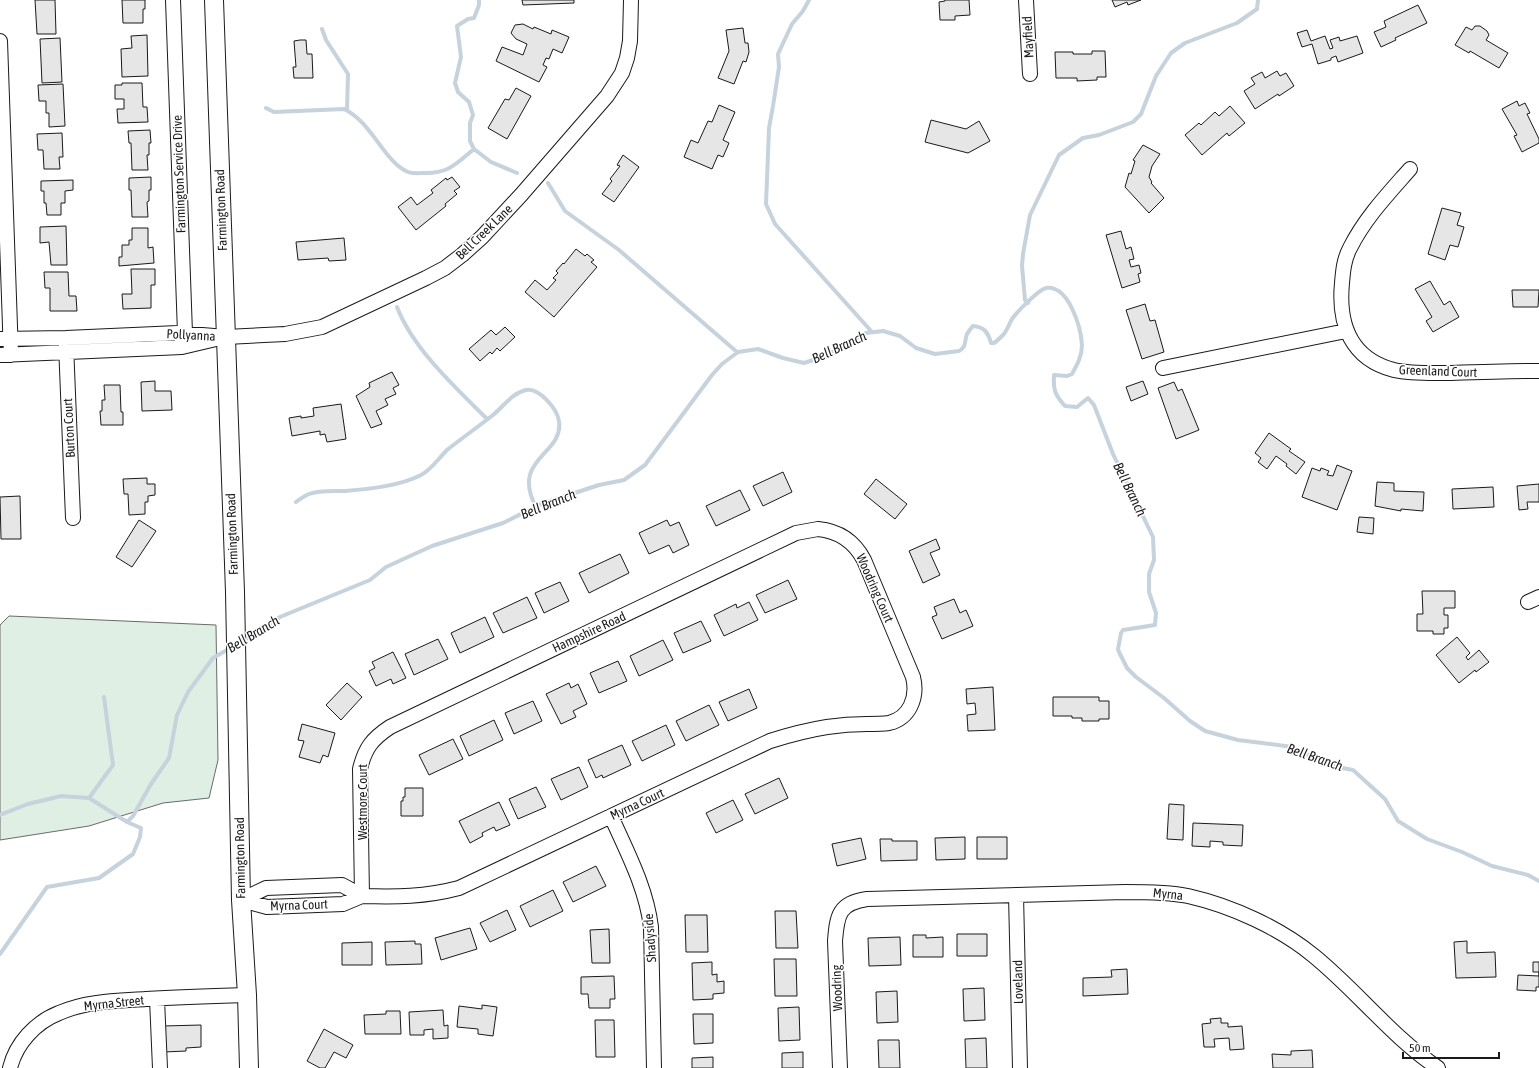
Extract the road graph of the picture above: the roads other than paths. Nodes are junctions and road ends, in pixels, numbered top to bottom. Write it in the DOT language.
graph roads {
  1 [pos="173,0"];
  2 [pos="214,0"];
  3 [pos="631,0"];
  4 [pos="1026,0"];
  5 [pos="0,41"];
  6 [pos="1030,74"];
  7 [pos="1410,169"];
  8 [pos="1346,331"];
  9 [pos="184,333"];
  10 [pos="226,337"];
  11 [pos="66,338"];
  12 [pos="5,339"];
  13 [pos="182,347"];
  14 [pos="66,353"];
  15 [pos="5,355"];
  16 [pos="1163,368"];
  17 [pos="1539,370"];
  18 [pos="73,518"];
  19 [pos="759,551"];
  20 [pos="910,707"];
  21 [pos="418,713"];
  22 [pos="610,816"];
  23 [pos="1016,895"];
  24 [pos="362,896"];
  25 [pos="241,900"];
  26 [pos="843,910"];
  27 [pos="247,995"];
  28 [pos="157,998"];
  29 [pos="10,1068"];
  30 [pos="160,1068"];
  31 [pos="249,1068"];
  32 [pos="654,1068"];
  33 [pos="840,1068"];
  34 [pos="1020,1068"];
  35 [pos="1438,1068"];
  1 -- 9 [label="street, Farmington Service Drive"];
  2 -- 10 [label="main road, Farmington Road"];
  3 -- 10 [label="street, Bell Creek Lane"];
  4 -- 6 [label="street, Mayfield"];
  5 -- 12 [label="street"];
  7 -- 8 [label="street, Greenland Court"];
  8 -- 16 [label="street"];
  8 -- 17 [label="street, Greenland Court"];
  9 -- 10 [label="street, Pollyanna"];
  9 -- 11 [label="street, Pollyanna"];
  9 -- 13 [label="street, Farmington Service Drive"];
  10 -- 13 [label="street, Pollyanna"];
  10 -- 25 [label="main road, Farmington Road"];
  11 -- 12 [label="street, Pollyanna"];
  11 -- 14 [label="street, Burton Court"];
  12 -- 15 [label="street"];
  13 -- 14 [label="street, Pollyanna"];
  14 -- 15 [label="street, Pollyanna"];
  14 -- 18 [label="street, Burton Court"];
  19 -- 20 [label="street, Woodring Court"];
  19 -- 21 [label="street, Hampshire Road"];
  20 -- 22 [label="street, Myrna Court"];
  21 -- 24 [label="street, Westmore Court"];
  22 -- 24 [label="street, Myrna Court"];
  22 -- 32 [label="street, Shadyside"];
  23 -- 26 [label="street, Myrna"];
  23 -- 34 [label="street, Loveland"];
  23 -- 35 [label="street, Myrna"];
  24 -- 25 [label="street, Myrna Court"];
  24 -- 25 [label="street, Myrna Court"];
  25 -- 27 [label="main road, Farmington Road"];
  26 -- 33 [label="street, Woodring"];
  27 -- 28 [label="street, Myrna Street"];
  27 -- 31 [label="main road, Farmington Road"];
  28 -- 29 [label="street, Myrna Street"];
  28 -- 30 [label="street"];
}
